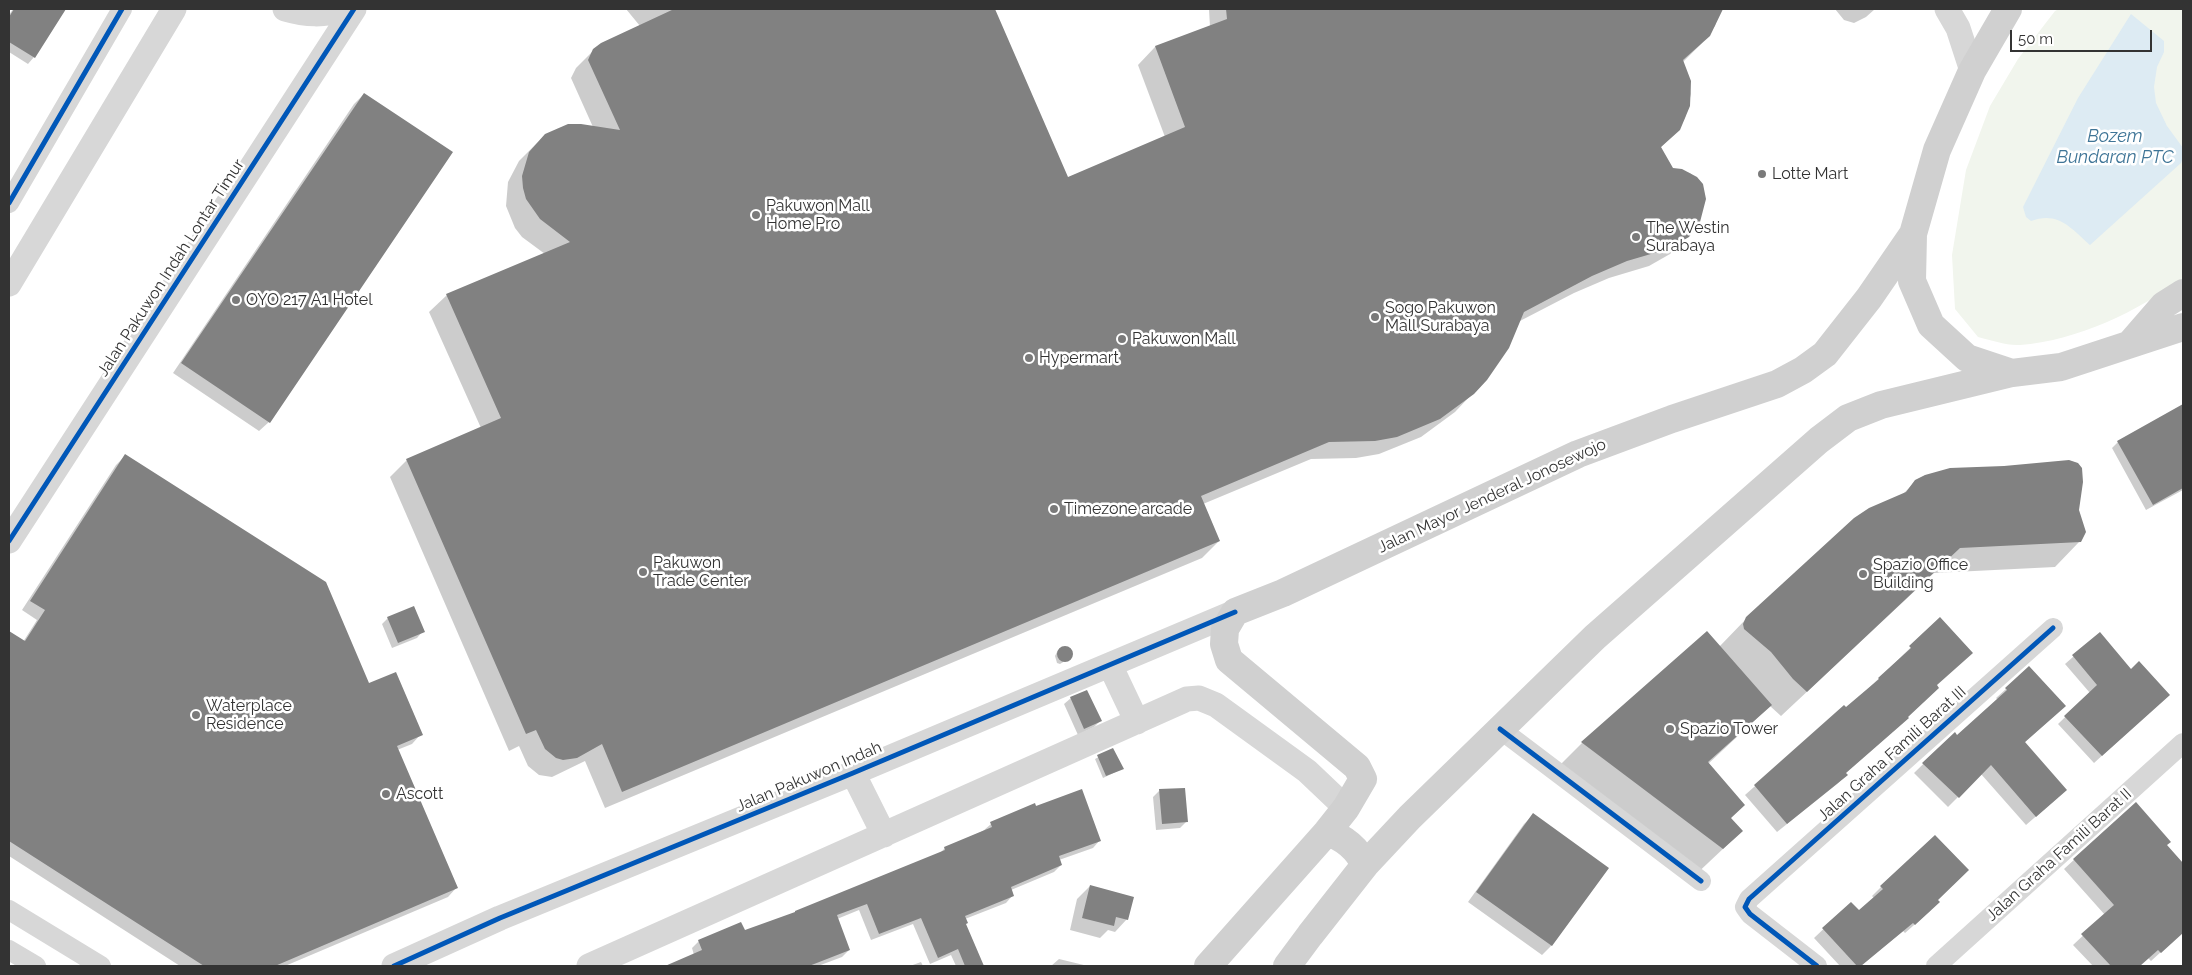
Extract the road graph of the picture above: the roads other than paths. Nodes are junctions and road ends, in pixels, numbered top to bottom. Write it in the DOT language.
graph roads {
  1 [pos="122,9"];
  2 [pos="174,9"];
  3 [pos="285,9"];
  4 [pos="345,9"];
  5 [pos="354,9"];
  6 [pos="1947,9"];
  7 [pos="2008,9"];
  8 [pos="1972,71"];
  9 [pos="9,203"];
  10 [pos="1913,234"];
  11 [pos="9,284"];
  12 [pos="2183,293"];
  13 [pos="2183,327"];
  14 [pos="2129,346"];
  15 [pos="2012,373"];
  16 [pos="9,541"];
  17 [pos="1234,612"];
  18 [pos="2053,628"];
  19 [pos="1110,665"];
  20 [pos="1138,722"];
  21 [pos="1500,730"];
  22 [pos="2183,743"];
  23 [pos="853,773"];
  24 [pos="1346,808"];
  25 [pos="1327,832"];
  26 [pos="884,835"];
  27 [pos="1365,866"];
  28 [pos="1701,881"];
  29 [pos="9,910"];
  30 [pos="9,950"];
  31 [pos="36,966"];
  32 [pos="101,966"];
  33 [pos="394,966"];
  34 [pos="589,966"];
  35 [pos="1208,966"];
  36 [pos="1288,966"];
  37 [pos="1817,966"];
  38 [pos="1936,966"];
  1 -- 9 [label="street"];
  2 -- 11 [label="street"];
  3 -- 4 [label="street"];
  5 -- 16 [label="street, Jalan Pakuwon Indah Lontar Timur"];
  6 -- 8 [label="street"];
  7 -- 8 [label="main road, Jalan Mayor Jenderal Jonosewojo"];
  8 -- 10 [label="main road, Jalan Mayor Jenderal Jonosewojo"];
  10 -- 15 [label="main road"];
  10 -- 17 [label="main road, Jalan Mayor Jenderal Jonosewojo"];
  12 -- 14 [label="main road"];
  13 -- 14 [label="main road"];
  14 -- 15 [label="main road"];
  15 -- 21 [label="main road"];
  17 -- 19 [label="street, Jalan Pakuwon Indah"];
  17 -- 24 [label="main road"];
  18 -- 37 [label="street, Jalan Graha Famili Barat III"];
  19 -- 20 [label="street"];
  19 -- 23 [label="street, Jalan Pakuwon Indah"];
  20 -- 24 [label="street"];
  20 -- 26 [label="street"];
  21 -- 27 [label="main road"];
  21 -- 28 [label="street"];
  22 -- 38 [label="street, Jalan Graha Famili Barat II"];
  23 -- 26 [label="street"];
  23 -- 33 [label="street, Jalan Pakuwon Indah"];
  24 -- 25 [label="main road"];
  25 -- 27 [label="main road"];
  25 -- 35 [label="main road"];
  26 -- 34 [label="street"];
  27 -- 36 [label="main road"];
  29 -- 32 [label="street"];
  30 -- 31 [label="street"];
}
